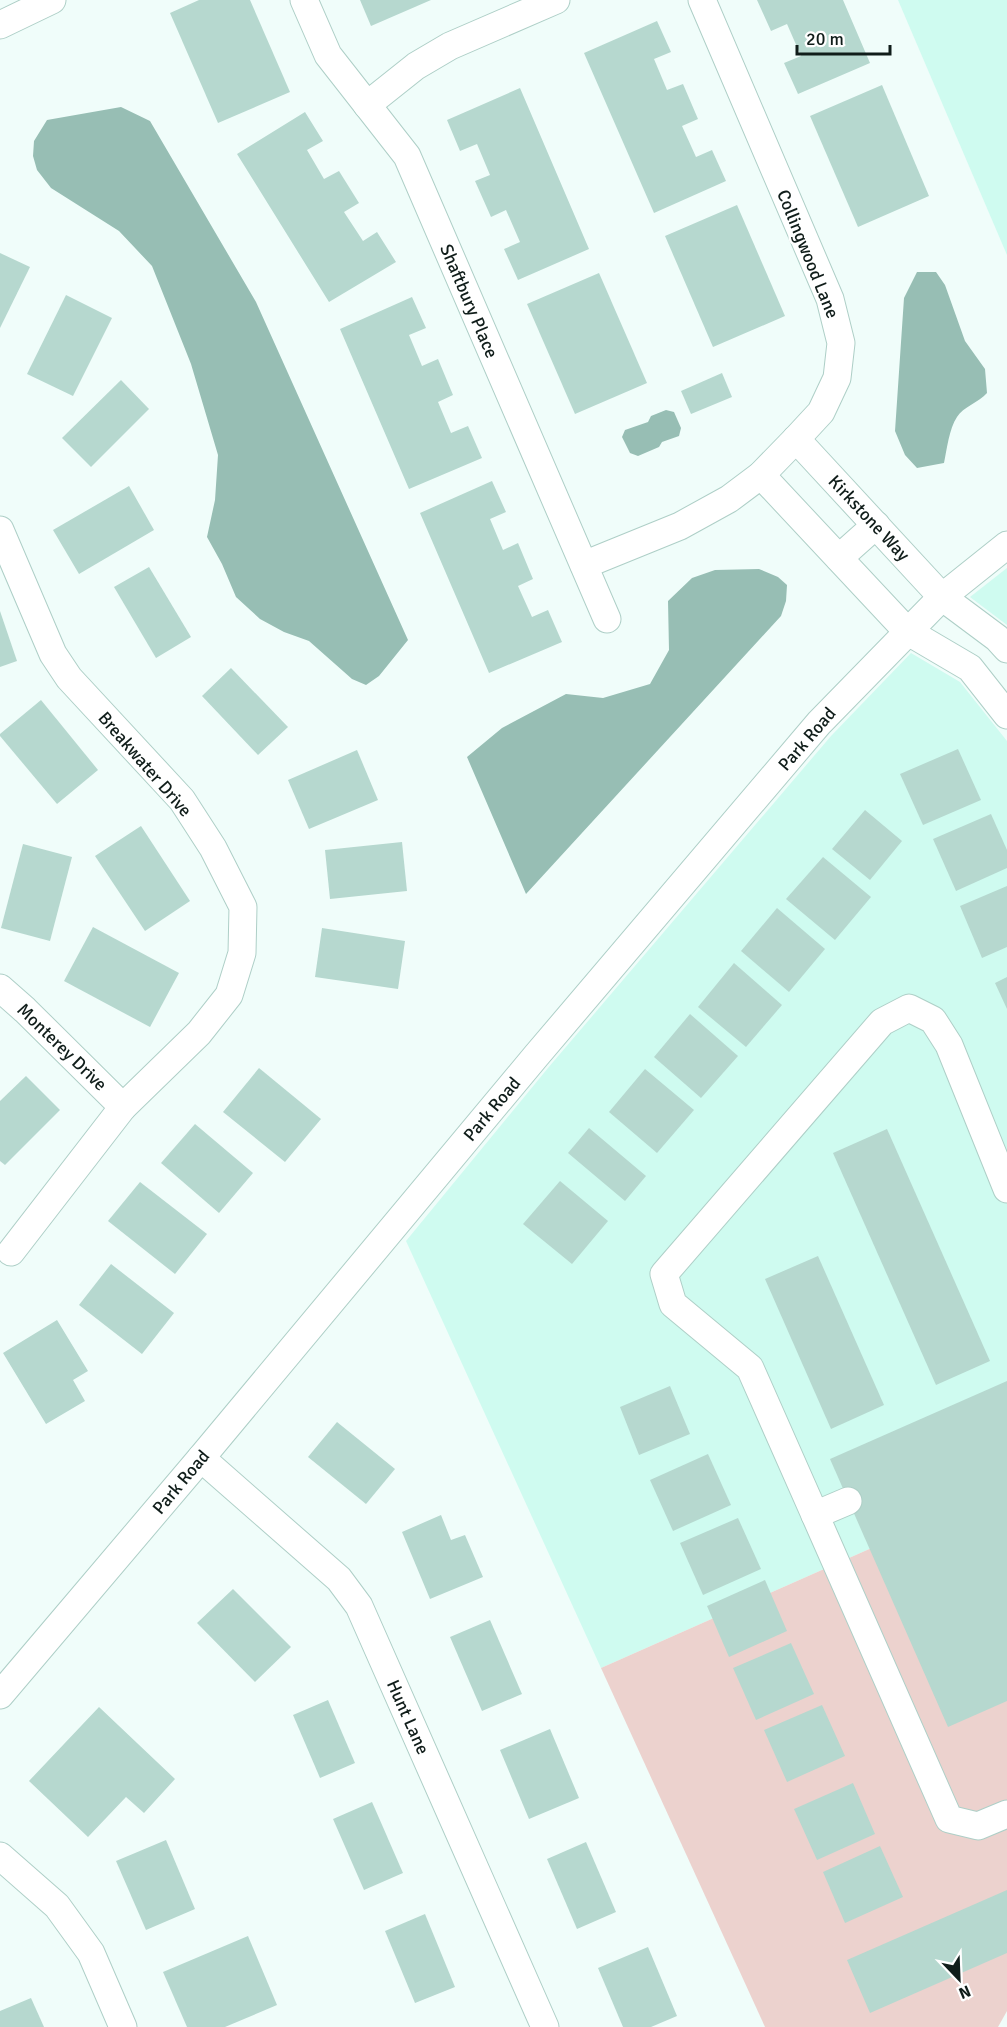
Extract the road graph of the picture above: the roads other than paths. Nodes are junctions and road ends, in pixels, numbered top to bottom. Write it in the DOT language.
graph roads {
  1 [pos="52,0"];
  2 [pos="304,0"];
  3 [pos="556,0"];
  4 [pos="702,0"];
  5 [pos="0,25"];
  6 [pos="367,105"];
  7 [pos="796,439"];
  8 [pos="761,475"];
  9 [pos="876,525"];
  10 [pos="0,530"];
  11 [pos="1007,545"];
  12 [pos="839,558"];
  13 [pos="584,565"];
  14 [pos="942,597"];
  15 [pos="607,619"];
  16 [pos="907,631"];
  17 [pos="1007,649"];
  18 [pos="1007,715"];
  19 [pos="0,988"];
  20 [pos="123,1107"];
  21 [pos="1007,1189"];
  22 [pos="10,1252"];
  23 [pos="201,1458"];
  24 [pos="848,1500"];
  25 [pos="815,1515"];
  26 [pos="0,1695"];
  27 [pos="1007,1814"];
  28 [pos="0,1856"];
  29 [pos="123,2027"];
  30 [pos="545,2027"];
  1 -- 5 [label="street"];
  2 -- 6 [label="street, Shaftbury Place"];
  3 -- 6 [label="street"];
  4 -- 7 [label="street, Collingwood Lane"];
  6 -- 13 [label="street, Shaftbury Place"];
  7 -- 8 [label="street, Collingwood Lane"];
  7 -- 9 [label="street, Kirkstone Way"];
  8 -- 12 [label="street"];
  8 -- 13 [label="street, Collingwood Lane"];
  9 -- 12 [label="street"];
  9 -- 14 [label="street, Kirkstone Way"];
  10 -- 20 [label="street, Breakwater Drive"];
  11 -- 14 [label="street, Park Road"];
  12 -- 16 [label="street"];
  13 -- 15 [label="street, Shaftbury Place"];
  14 -- 16 [label="street, Park Road"];
  14 -- 17 [label="street, Kirkstone Way"];
  16 -- 18 [label="street"];
  16 -- 23 [label="street, Park Road"];
  19 -- 20 [label="street, Monterey Drive"];
  20 -- 22 [label="street, Breakwater Drive"];
  21 -- 25 [label="street"];
  23 -- 26 [label="street, Park Road"];
  23 -- 30 [label="street, Hunt Lane"];
  24 -- 25 [label="street"];
  25 -- 27 [label="street"];
  28 -- 29 [label="street"];
}
